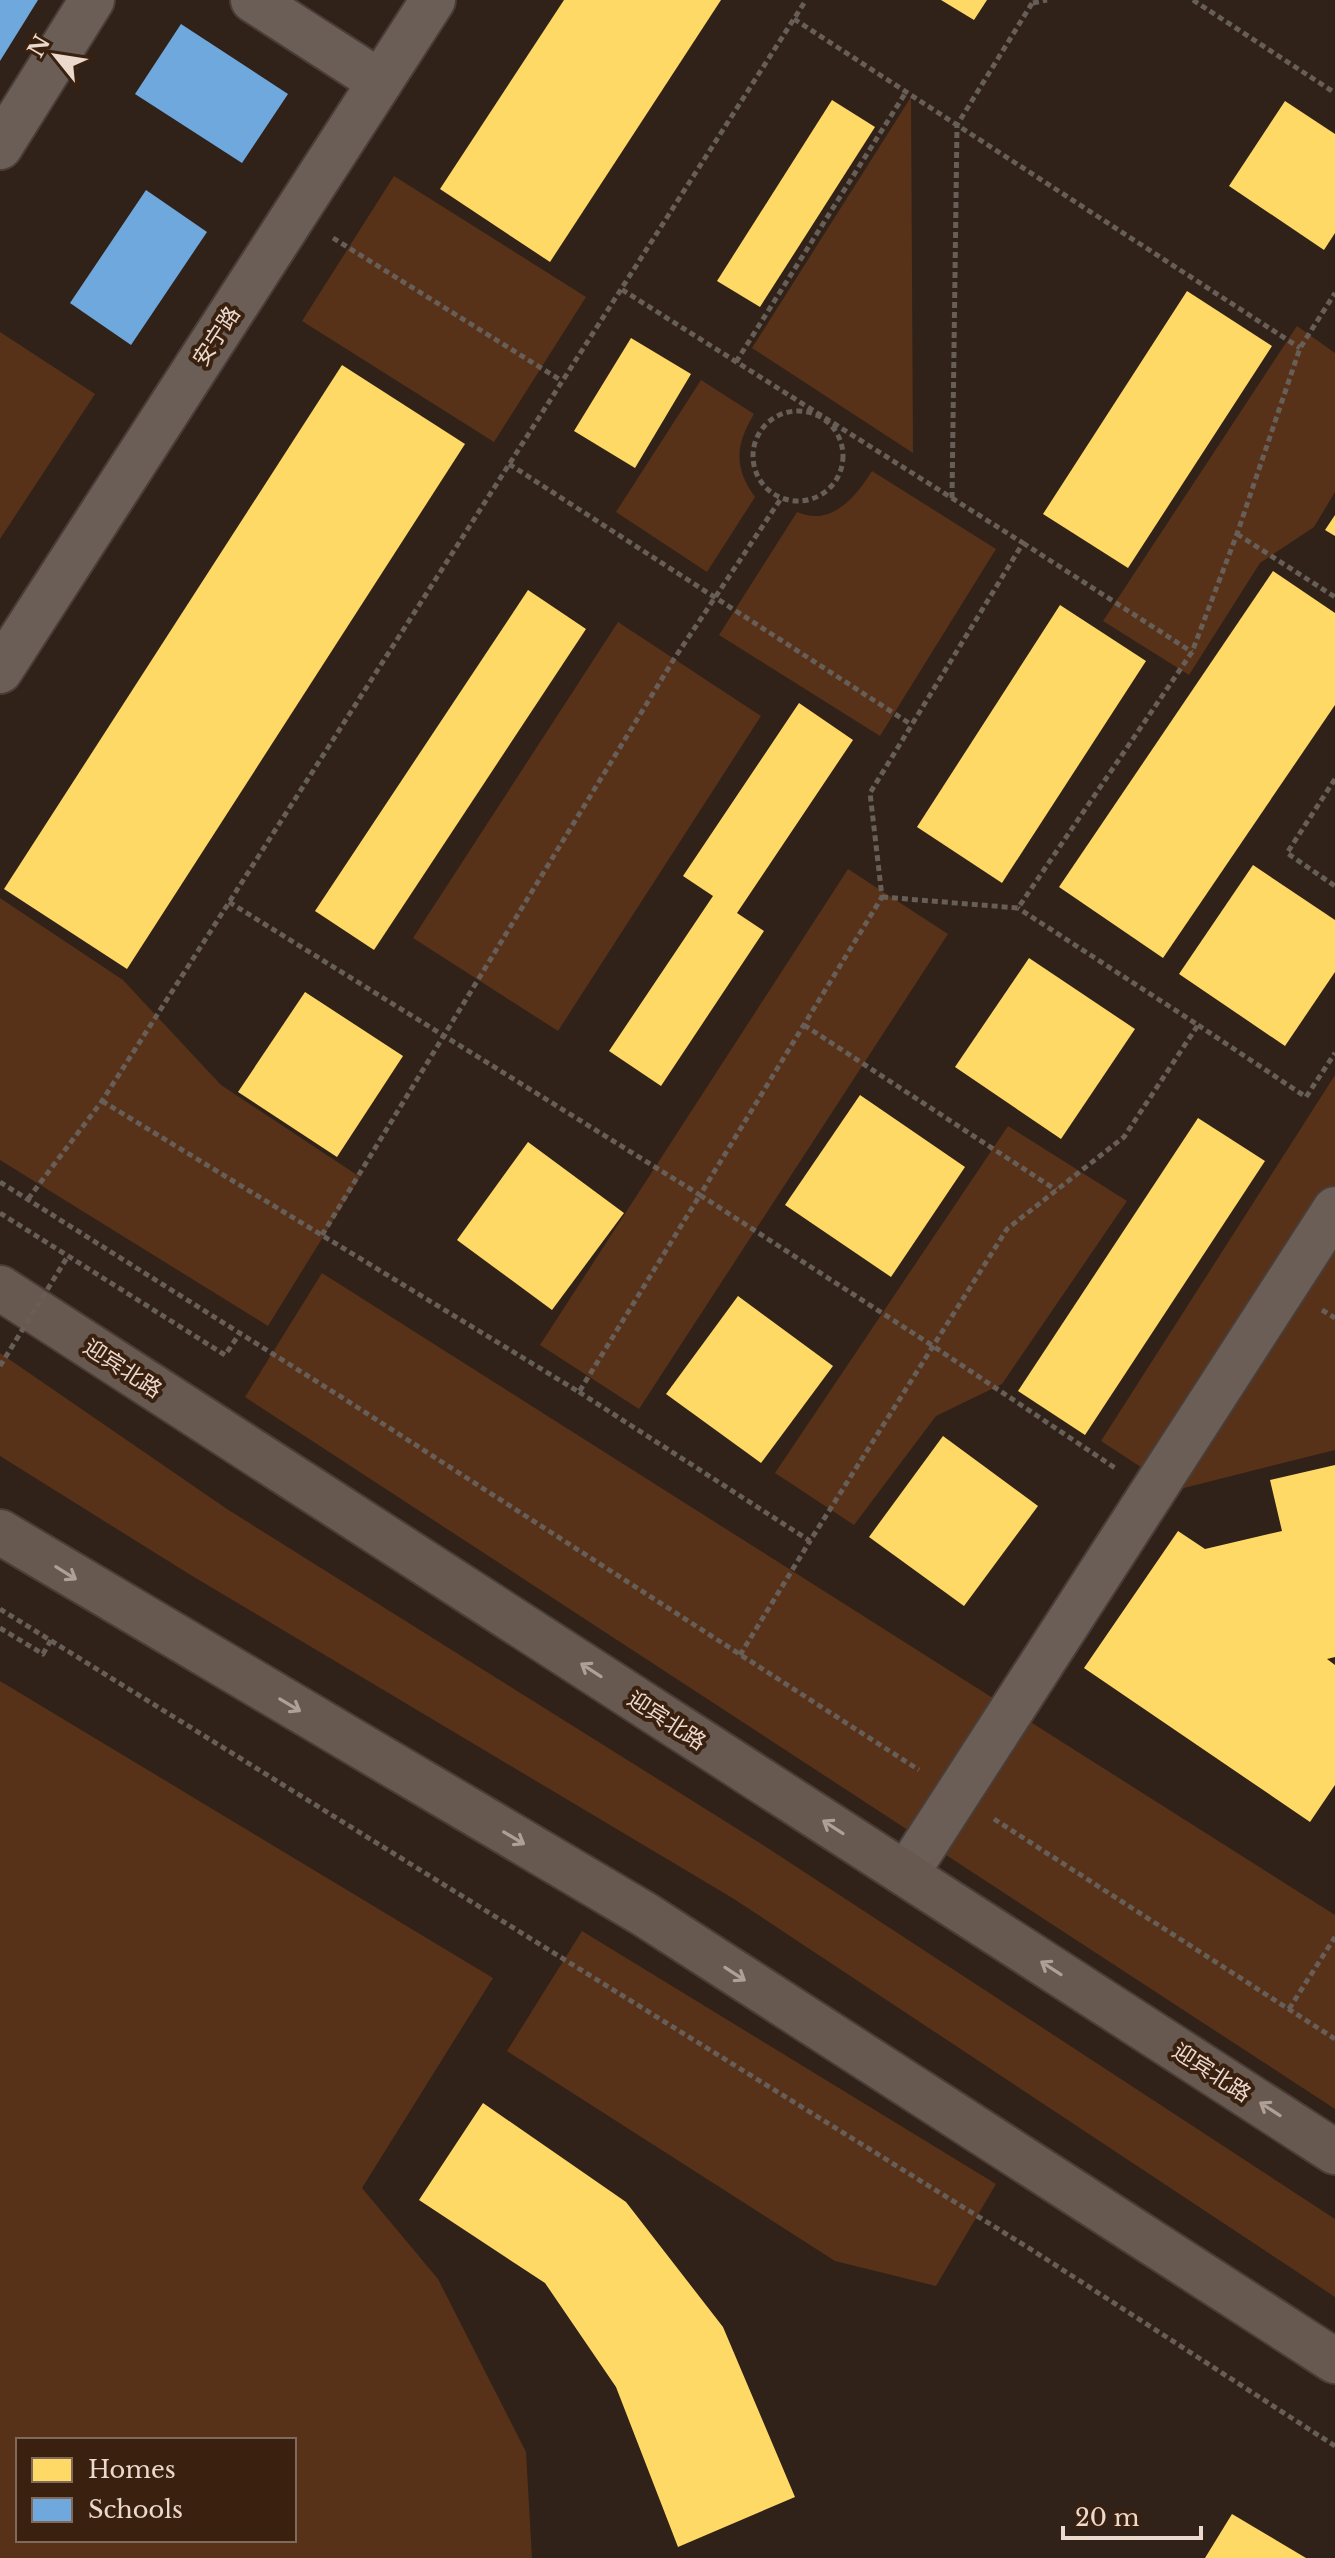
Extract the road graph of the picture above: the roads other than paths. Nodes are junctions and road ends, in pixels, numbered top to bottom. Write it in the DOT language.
graph roads {
  1 [pos="92,0"];
  2 [pos="253,0"];
  3 [pos="433,0"];
  4 [pos="380,82"];
  5 [pos="0,147"];
  6 [pos="0,671"];
  7 [pos="1335,1209"];
  8 [pos="0,1288"];
  9 [pos="0,1532"];
  10 [pos="906,1874"];
  11 [pos="1335,2152"];
  12 [pos="1335,2361"];
  1 -- 5 [label="street"];
  2 -- 4 [label="street"];
  3 -- 4 [label="street, 安宁路"];
  4 -- 6 [label="street, 安宁路"];
  7 -- 10 [label="street"];
  10 -- 8 [label="main road, 迎宾北路, one-way"];
  9 -- 12 [label="main road, one-way"];
  11 -- 10 [label="main road, 迎宾北路, one-way"];
}
